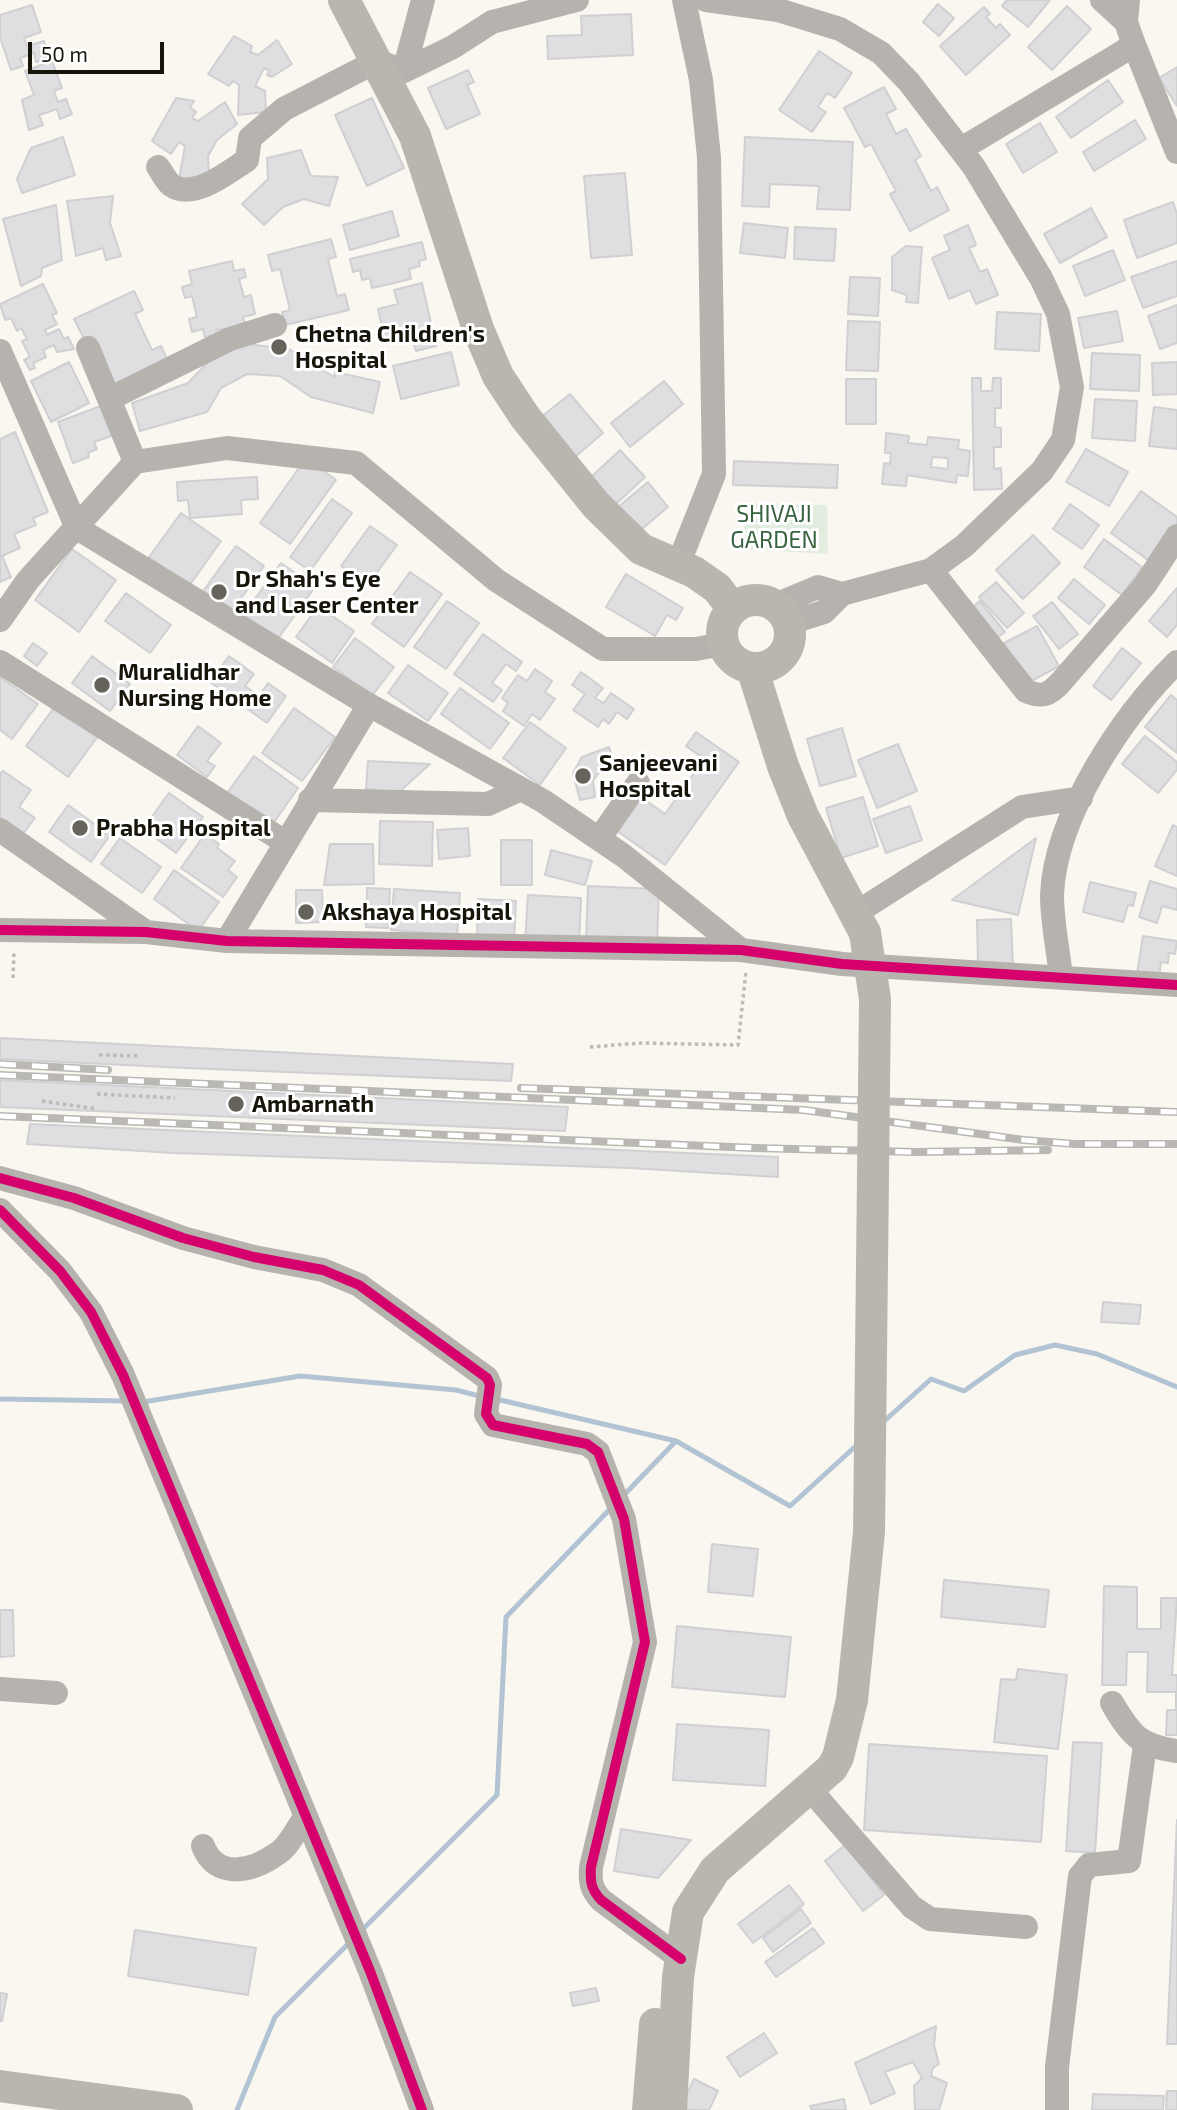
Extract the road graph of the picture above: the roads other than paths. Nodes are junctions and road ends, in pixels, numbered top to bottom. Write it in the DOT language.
graph roads {
  1 [pos="344,0"];
  2 [pos="423,0"];
  3 [pos="577,0"];
  4 [pos="684,0"];
  5 [pos="1102,0"];
  6 [pos="715,1"];
  7 [pos="1129,21"];
  8 [pos="390,66"];
  9 [pos="961,149"];
  10 [pos="1177,152"];
  11 [pos="158,167"];
  12 [pos="275,325"];
  13 [pos="88,348"];
  14 [pos="0,351"];
  15 [pos="109,400"];
  16 [pos="135,462"];
  17 [pos="77,528"];
  18 [pos="1177,536"];
  19 [pos="678,565"];
  20 [pos="931,570"];
  21 [pos="733,609"];
  22 [pos="782,614"];
  23 [pos="0,620"];
  24 [pos="723,645"];
  25 [pos="0,662"];
  26 [pos="1177,662"];
  27 [pos="752,668"];
  28 [pos="369,705"];
  29 [pos="638,783"];
  30 [pos="521,789"];
  31 [pos="1081,798"];
  32 [pos="310,800"];
  33 [pos="0,830"];
  34 [pos="599,839"];
  35 [pos="285,842"];
  36 [pos="860,923"];
  37 [pos="8,930"];
  38 [pos="146,932"];
  39 [pos="227,941"];
  40 [pos="745,950"];
  41 [pos="1061,976"];
  42 [pos="1177,985"];
  43 [pos="0,1178"];
  44 [pos="0,1210"];
  45 [pos="0,1689"];
  46 [pos="56,1693"];
  47 [pos="1112,1703"];
  48 [pos="1145,1745"];
  49 [pos="840,1747"];
  50 [pos="1177,1751"];
  51 [pos="809,1788"];
  52 [pos="305,1818"];
  53 [pos="203,1846"];
  54 [pos="1026,1927"];
  55 [pos="672,1951"];
  56 [pos="0,2086"];
  57 [pos="176,2110"];
  58 [pos="422,2110"];
  59 [pos="648,2110"];
  60 [pos="671,2110"];
  61 [pos="1056,2110"];
  1 -- 8 [label="main road"];
  2 -- 8 [label="street"];
  3 -- 8 [label="street"];
  4 -- 19 [label="street"];
  5 -- 7 [label="street"];
  6 -- 9 [label="street"];
  7 -- 9 [label="street"];
  7 -- 10 [label="street"];
  8 -- 11 [label="street"];
  8 -- 19 [label="main road"];
  9 -- 20 [label="street"];
  12 -- 15 [label="street"];
  13 -- 15 [label="street"];
  14 -- 17 [label="street"];
  15 -- 16 [label="street"];
  16 -- 17 [label="street"];
  16 -- 24 [label="street"];
  17 -- 23 [label="street"];
  17 -- 28 [label="street"];
  18 -- 20 [label="street"];
  19 -- 21 [label="main road"];
  20 -- 22 [label="street"];
  21 -- 22 [label="main road"];
  21 -- 24 [label="main road"];
  22 -- 27 [label="main road"];
  24 -- 27 [label="main road"];
  25 -- 35 [label="street"];
  26 -- 31 [label="street"];
  27 -- 36 [label="main road"];
  28 -- 30 [label="street"];
  28 -- 32 [label="street"];
  29 -- 34 [label="street"];
  30 -- 32 [label="street"];
  30 -- 34 [label="street"];
  31 -- 36 [label="street"];
  31 -- 41 [label="street"];
  32 -- 35 [label="street"];
  33 -- 38 [label="street"];
  34 -- 40 [label="street"];
  35 -- 39 [label="street"];
  36 -- 49 [label="main road, bridge"];
  37 -- 38 [label="street"];
  38 -- 39 [label="street"];
  39 -- 40 [label="street"];
  40 -- 41 [label="street"];
  41 -- 42 [label="street"];
  43 -- 55 [label="street"];
  44 -- 52 [label="street"];
  45 -- 46 [label="street"];
  47 -- 48 [label="street"];
  48 -- 50 [label="street"];
  48 -- 61 [label="street"];
  49 -- 51 [label="main road"];
  49 -- 55 [label="main road"];
  51 -- 54 [label="street"];
  51 -- 55 [label="main road"];
  52 -- 53 [label="street"];
  52 -- 58 [label="street"];
  55 -- 59 [label="main road"];
  55 -- 60 [label="main road"];
  56 -- 57 [label="main road"];
}
